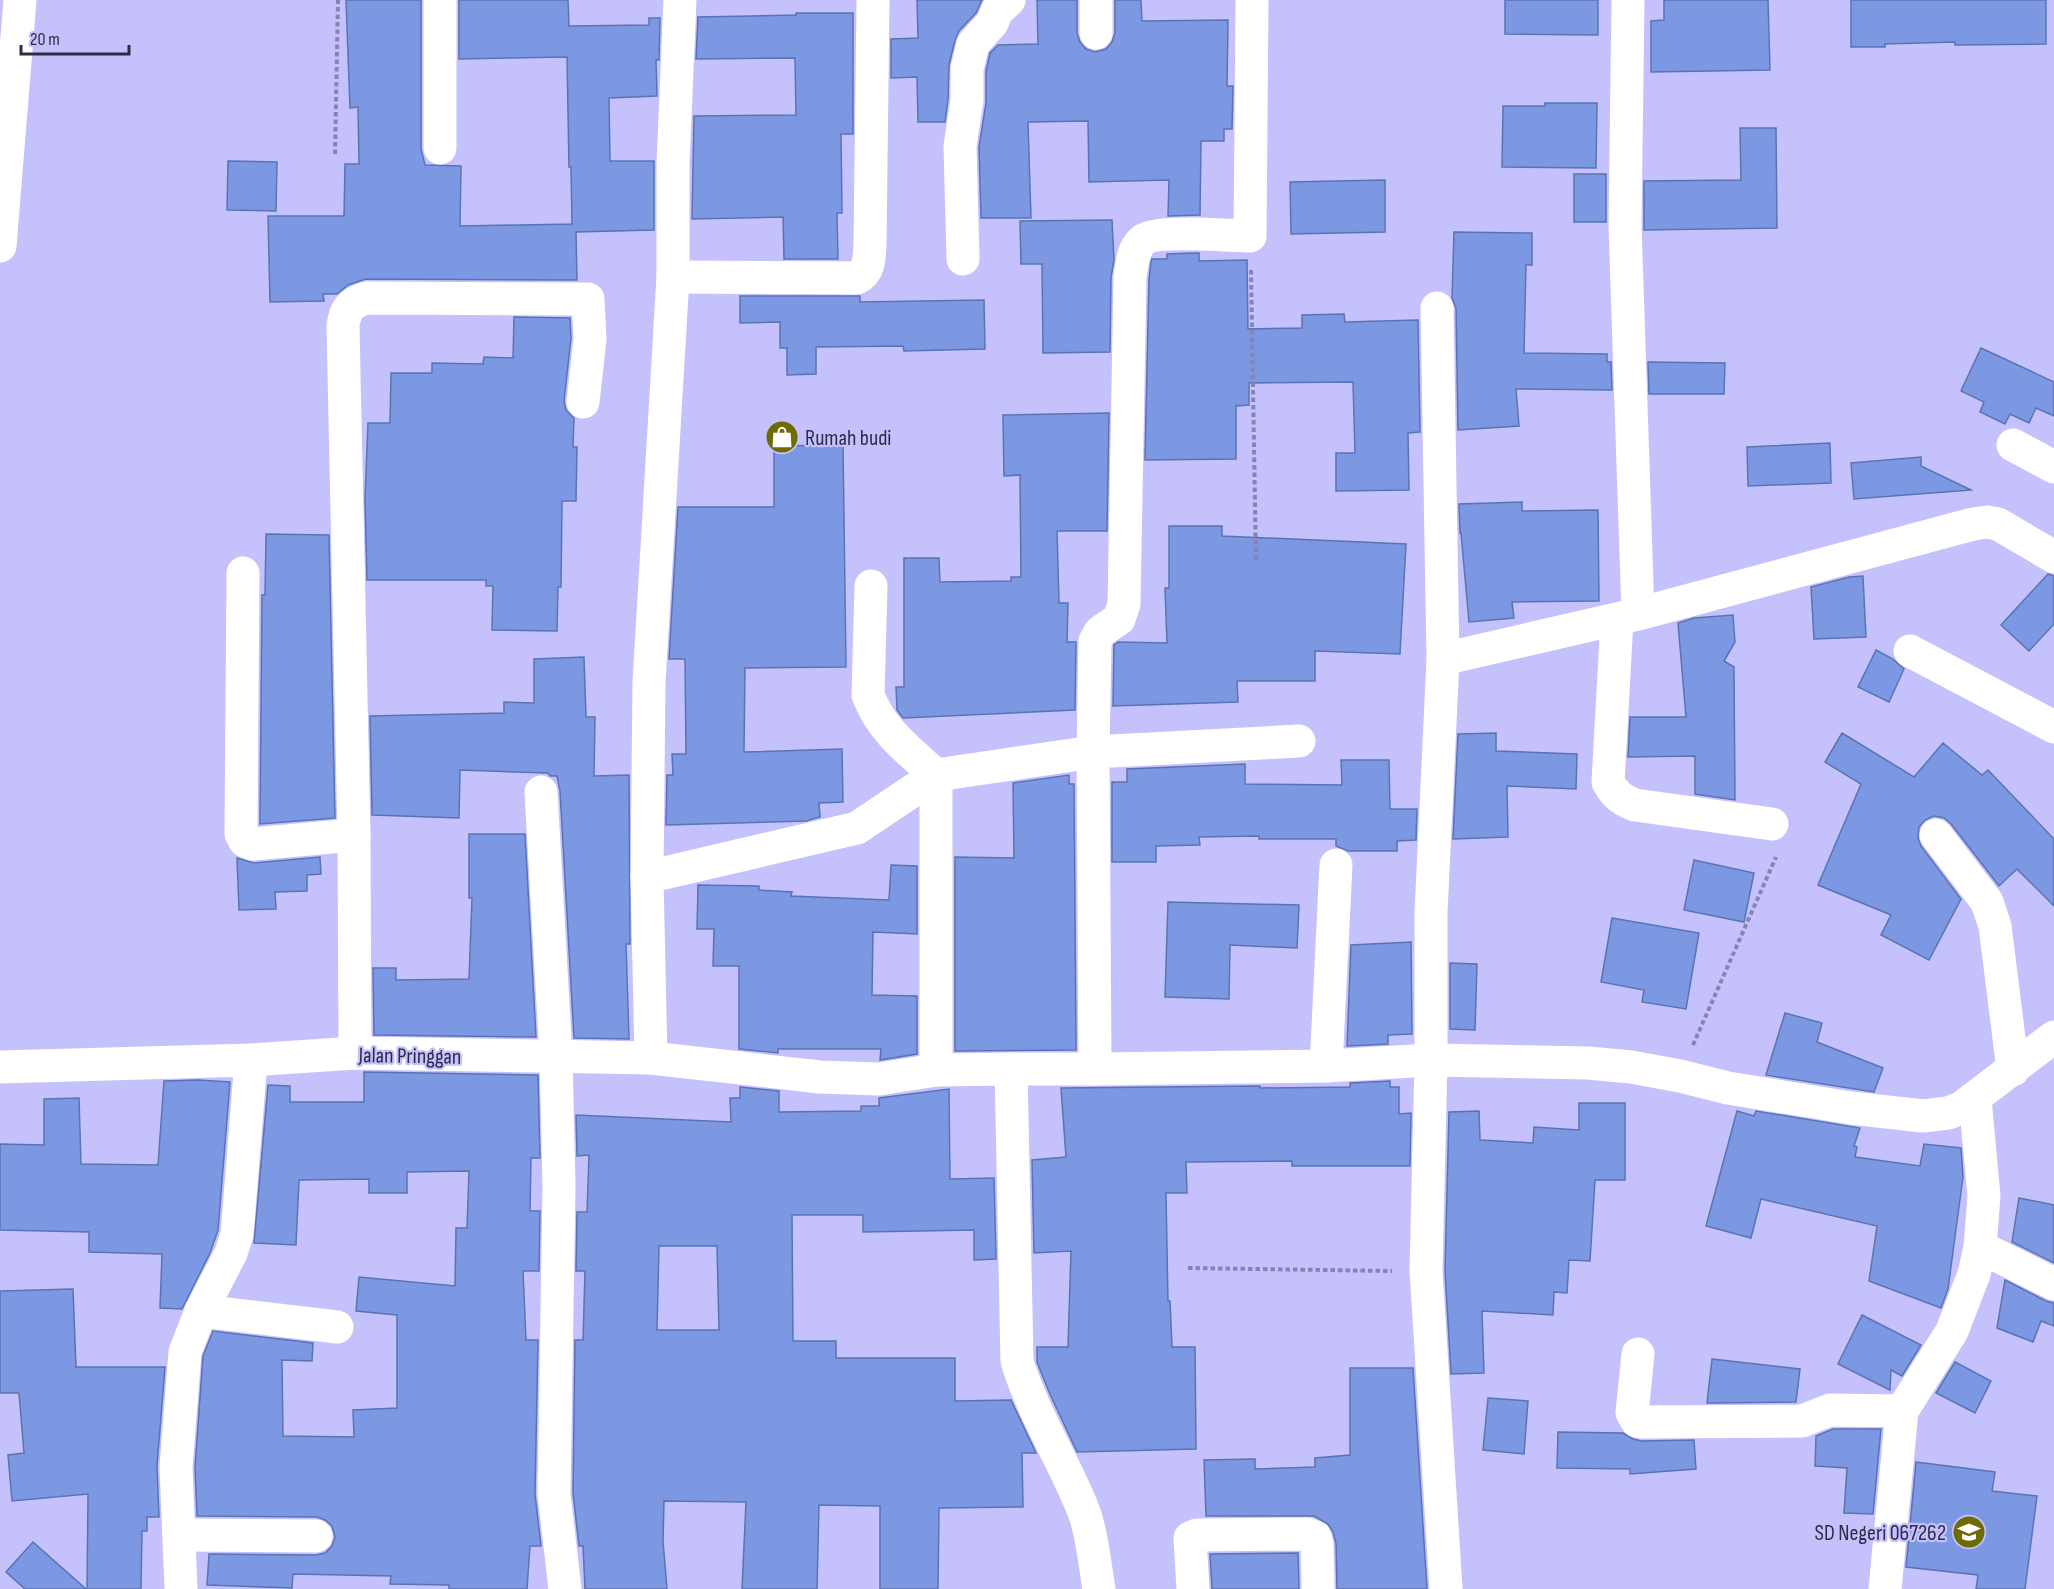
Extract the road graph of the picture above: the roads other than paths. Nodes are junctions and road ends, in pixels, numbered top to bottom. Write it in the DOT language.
graph roads {
  1 [pos="20,0"];
  2 [pos="440,0"];
  3 [pos="680,0"];
  4 [pos="873,0"];
  5 [pos="1009,0"];
  6 [pos="1096,0"];
  7 [pos="1252,0"];
  8 [pos="1628,0"];
  9 [pos="1096,33"];
  10 [pos="440,148"];
  11 [pos="0,246"];
  12 [pos="963,259"];
  13 [pos="673,277"];
  14 [pos="1437,308"];
  15 [pos="583,402"];
  16 [pos="2013,445"];
  17 [pos="2054,467"];
  18 [pos="2054,557"];
  19 [pos="243,573"];
  20 [pos="871,586"];
  21 [pos="1628,617"];
  22 [pos="1910,651"];
  23 [pos="1443,659"];
  24 [pos="2054,727"];
  25 [pos="1299,741"];
  26 [pos="1093,752"];
  27 [pos="936,775"];
  28 [pos="541,792"];
  29 [pos="1772,824"];
  30 [pos="354,835"];
  31 [pos="1936,835"];
  32 [pos="1336,865"];
  33 [pos="647,877"];
  34 [pos="2054,1037"];
  35 [pos="355,1053"];
  36 [pos="556,1057"];
  37 [pos="651,1058"];
  38 [pos="251,1060"];
  39 [pos="1431,1060"];
  40 [pos="0,1066"];
  41 [pos="1326,1066"];
  42 [pos="1011,1069"];
  43 [pos="936,1070"];
  44 [pos="1095,1070"];
  45 [pos="2013,1070"];
  46 [pos="1976,1099"];
  47 [pos="1980,1247"];
  48 [pos="2054,1284"];
  49 [pos="201,1311"];
  50 [pos="337,1327"];
  51 [pos="1638,1354"];
  52 [pos="1902,1411"];
  53 [pos="180,1534"];
  54 [pos="316,1536"];
  55 [pos="181,1589"];
  56 [pos="565,1589"];
  57 [pos="1099,1589"];
  58 [pos="1192,1589"];
  59 [pos="1318,1589"];
  60 [pos="1446,1589"];
  61 [pos="1885,1589"];
  1 -- 11 [label="street"];
  2 -- 10 [label="street"];
  3 -- 13 [label="street"];
  4 -- 13 [label="street"];
  5 -- 12 [label="street"];
  6 -- 9 [label="street"];
  7 -- 26 [label="street"];
  8 -- 21 [label="street"];
  13 -- 33 [label="street"];
  14 -- 23 [label="street"];
  15 -- 30 [label="street"];
  16 -- 17 [label="street"];
  18 -- 21 [label="street"];
  19 -- 30 [label="street"];
  20 -- 27 [label="street"];
  21 -- 23 [label="street"];
  21 -- 29 [label="street"];
  22 -- 24 [label="street"];
  23 -- 39 [label="street"];
  25 -- 26 [label="street"];
  26 -- 27 [label="street"];
  26 -- 44 [label="street"];
  27 -- 33 [label="street"];
  27 -- 43 [label="street"];
  28 -- 36 [label="street"];
  30 -- 35 [label="street"];
  31 -- 45 [label="street"];
  32 -- 41 [label="street"];
  33 -- 37 [label="street"];
  34 -- 45 [label="street, Jalan Pringgan"];
  35 -- 36 [label="street, Jalan Pringgan"];
  35 -- 38 [label="street, Jalan Pringgan"];
  36 -- 37 [label="street, Jalan Pringgan"];
  36 -- 56 [label="street"];
  37 -- 43 [label="street, Jalan Pringgan"];
  38 -- 40 [label="street, Jalan Pringgan"];
  38 -- 49 [label="street"];
  39 -- 41 [label="street, Jalan Pringgan"];
  39 -- 46 [label="street, Jalan Pringgan"];
  39 -- 60 [label="street"];
  41 -- 44 [label="street, Jalan Pringgan"];
  42 -- 43 [label="street, Jalan Pringgan"];
  42 -- 44 [label="street, Jalan Pringgan"];
  42 -- 57 [label="street"];
  45 -- 46 [label="street, Jalan Pringgan"];
  46 -- 47 [label="street"];
  47 -- 48 [label="street"];
  47 -- 52 [label="street"];
  49 -- 50 [label="street"];
  49 -- 53 [label="street"];
  51 -- 52 [label="street"];
  52 -- 61 [label="street"];
  53 -- 54 [label="street"];
  53 -- 55 [label="street"];
  58 -- 59 [label="street"];
}
